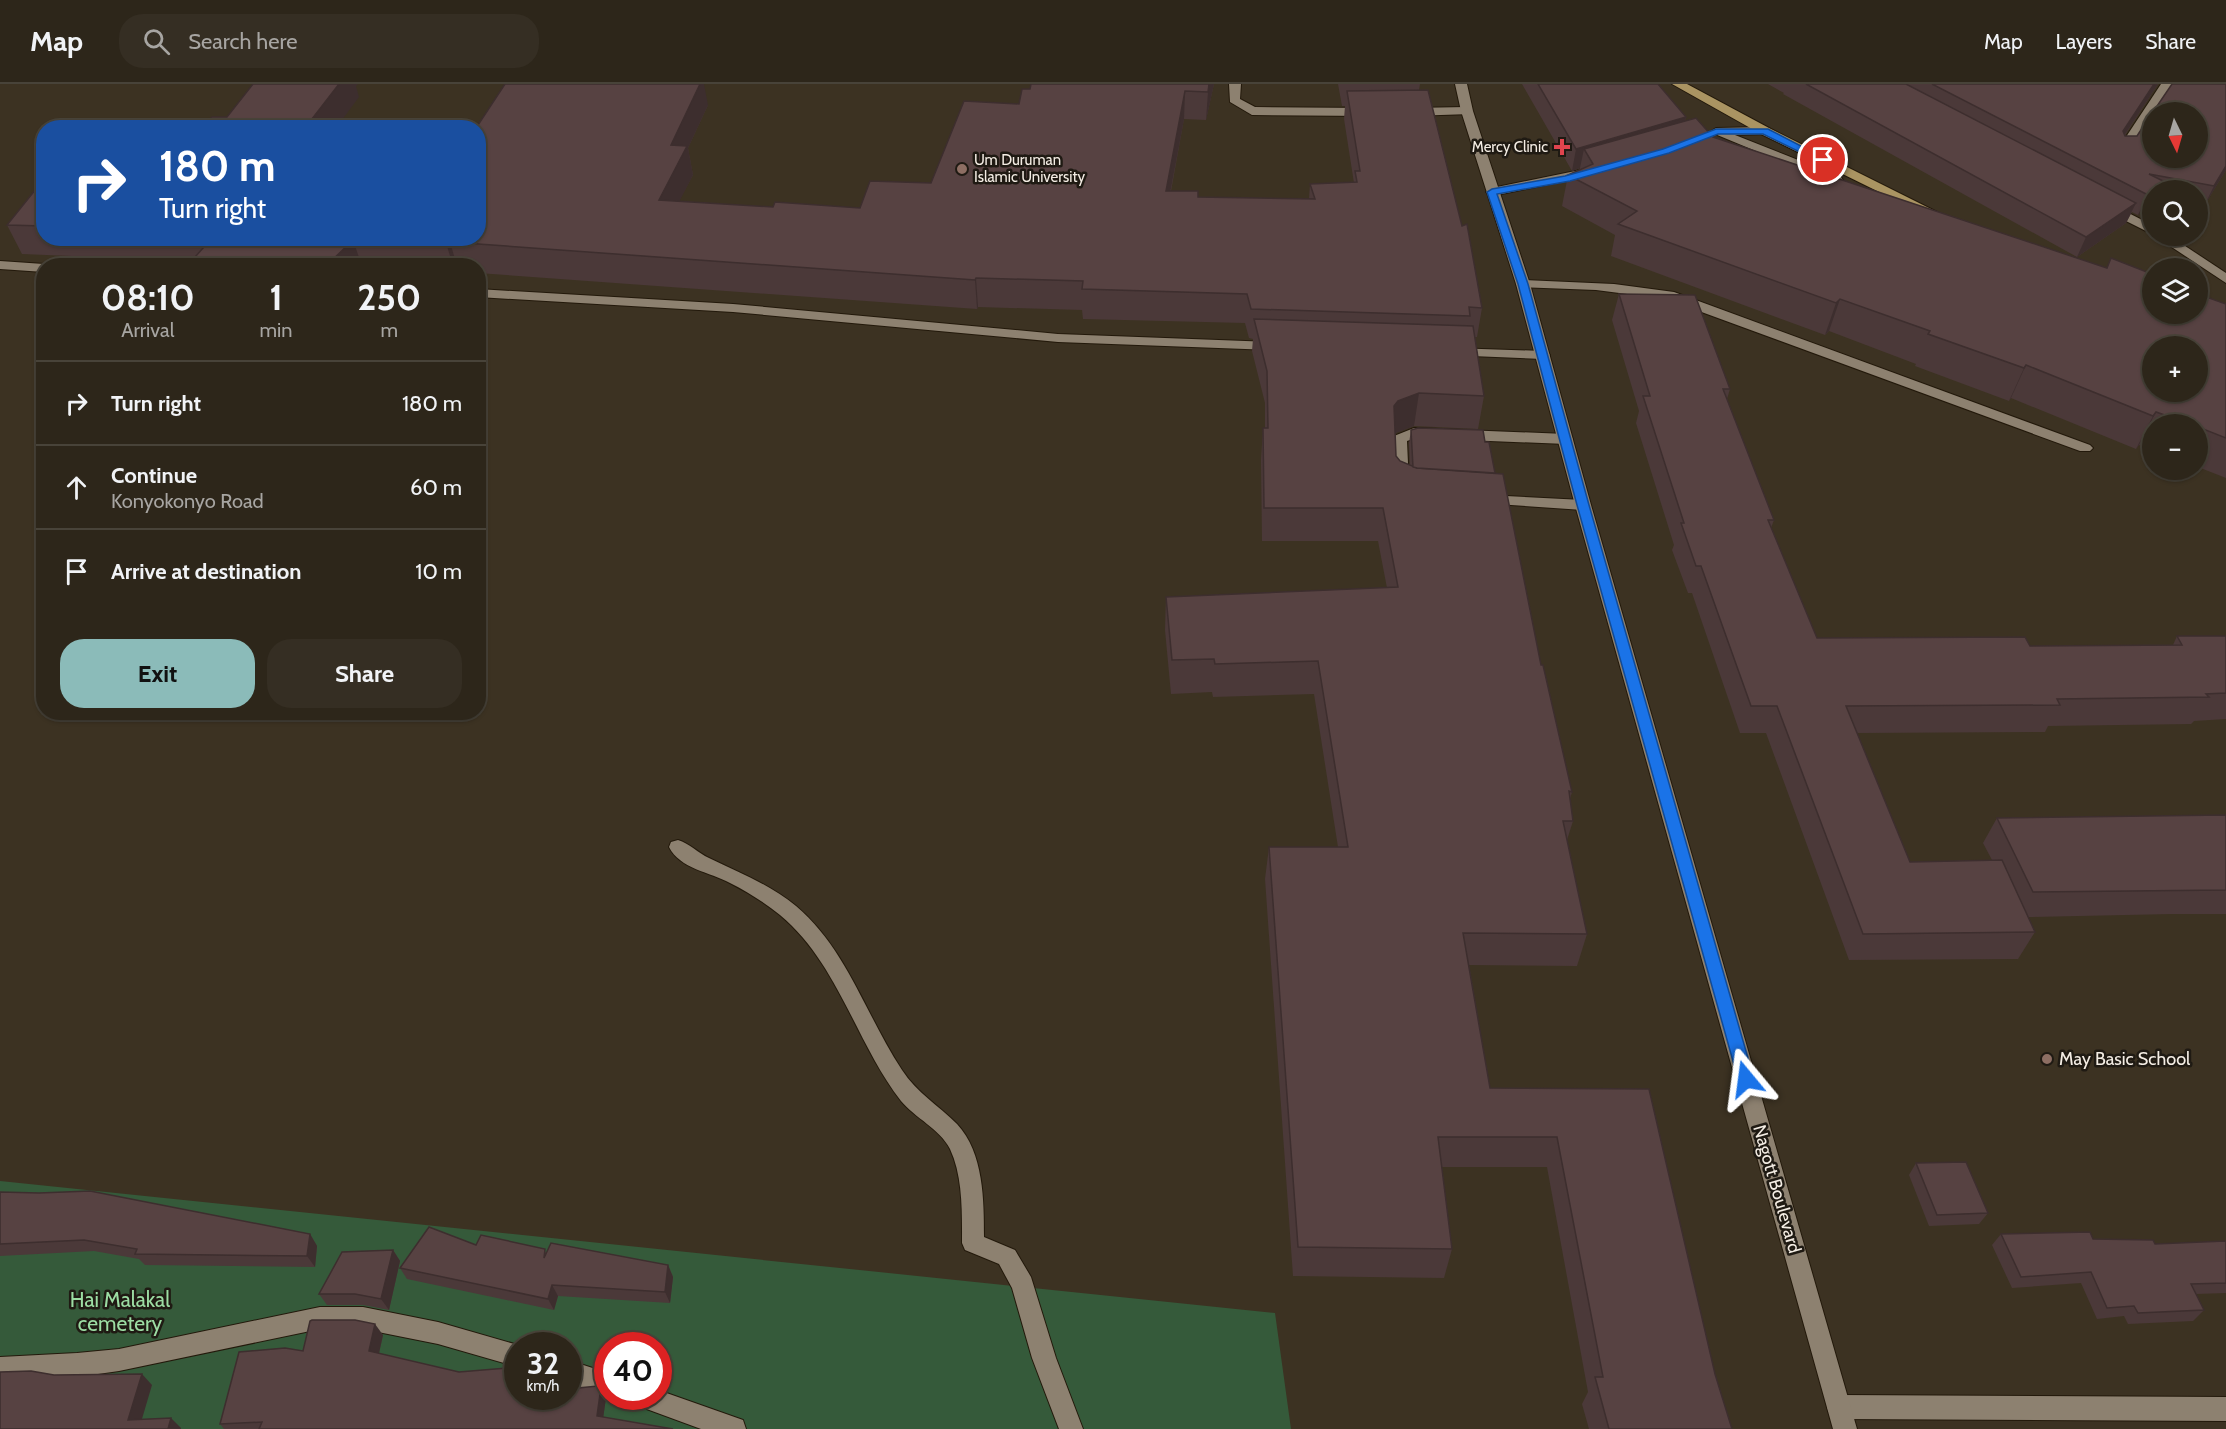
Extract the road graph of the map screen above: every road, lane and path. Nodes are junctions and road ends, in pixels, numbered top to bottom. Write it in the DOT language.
graph roads {
  1 [pos="1235,84"];
  2 [pos="1461,84"];
  3 [pos="1678,84"];
  4 [pos="2166,84"];
  5 [pos="1467,111"];
  6 [pos="1377,112"];
  7 [pos="1399,112"];
  8 [pos="1765,131"];
  9 [pos="2122,152"];
  10 [pos="1599,170"];
  11 [pos="1492,192"];
  12 [pos="2100,202"];
  13 [pos="1948,222"];
  14 [pos="2142,225"];
  15 [pos="2177,246"];
  16 [pos="0,265"];
  17 [pos="36,267"];
  18 [pos="2226,279"];
  19 [pos="1523,284"];
  20 [pos="486,293"];
  21 [pos="1295,346"];
  22 [pos="1437,352"];
  23 [pos="1544,355"];
  24 [pos="1566,439"];
  25 [pos="2085,448"];
  26 [pos="1417,496"];
  27 [pos="1476,499"];
  28 [pos="1583,505"];
  29 [pos="678,848"];
  30 [pos="504,1352"];
  31 [pos="0,1368"];
  32 [pos="672,1407"];
  33 [pos="2226,1409"];
  34 [pos="1842,1418"];
  35 [pos="734,1429"];
  36 [pos="1071,1429"];
  1 -- 6 [label="street"];
  2 -- 5 [label="street, Nagott Boulevard"];
  3 -- 8 [label="main road"];
  4 -- 9 [label="street"];
  5 -- 7 [label="street"];
  5 -- 11 [label="street, Nagott Boulevard"];
  8 -- 13 [label="main road"];
  8 -- 13 [label="street"];
  10 -- 11 [label="street"];
  11 -- 19 [label="street, Nagott Boulevard"];
  12 -- 14 [label="street"];
  15 -- 18 [label="street"];
  16 -- 17 [label="street"];
  19 -- 23 [label="street, Nagott Boulevard"];
  19 -- 25 [label="street"];
  20 -- 21 [label="street"];
  22 -- 23 [label="street"];
  23 -- 24 [label="street, Nagott Boulevard"];
  24 -- 26 [label="street"];
  24 -- 28 [label="street, Nagott Boulevard"];
  27 -- 28 [label="street"];
  28 -- 34 [label="street, Nagott Boulevard"];
  29 -- 36 [label="street"];
  30 -- 31 [label="street"];
  32 -- 35 [label="street"];
  33 -- 34 [label="street"];
}
